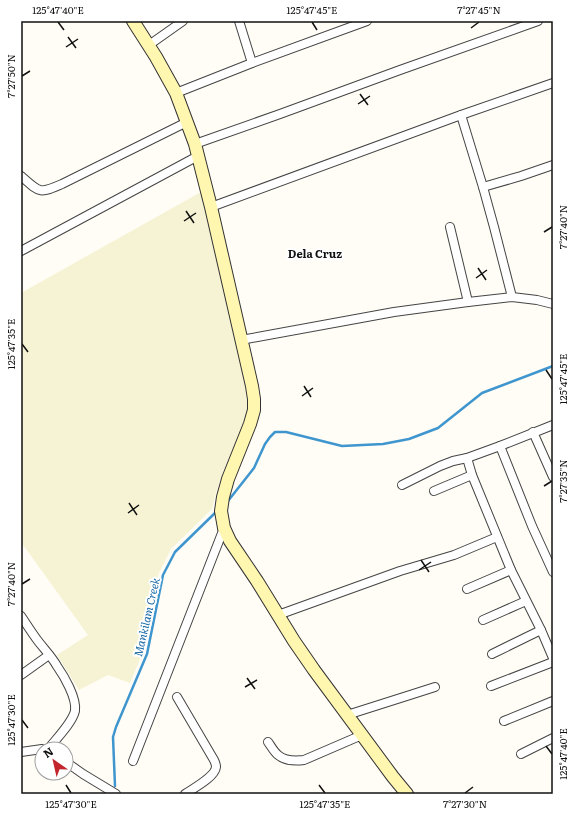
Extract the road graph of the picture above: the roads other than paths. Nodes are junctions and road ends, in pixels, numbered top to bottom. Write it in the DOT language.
graph roads {
  1 [pos="133,21"];
  2 [pos="183,21"];
  3 [pos="239,21"];
  4 [pos="367,21"];
  5 [pos="538,21"];
  6 [pos="149,45"];
  7 [pos="252,63"];
  8 [pos="553,83"];
  9 [pos="176,93"];
  10 [pos="461,115"];
  11 [pos="187,122"];
  12 [pos="195,144"];
  13 [pos="198,156"];
  14 [pos="553,165"];
  15 [pos="21,176"];
  16 [pos="483,187"];
  17 [pos="211,207"];
  18 [pos="450,227"];
  19 [pos="21,252"];
  20 [pos="512,297"];
  21 [pos="468,302"];
  22 [pos="553,304"];
  23 [pos="241,340"];
  24 [pos="553,424"];
  25 [pos="533,432"];
  26 [pos="500,446"];
  27 [pos="467,458"];
  28 [pos="472,475"];
  29 [pos="553,477"];
  30 [pos="402,485"];
  31 [pos="434,491"];
  32 [pos="224,528"];
  33 [pos="497,537"];
  34 [pos="511,570"];
  35 [pos="553,572"];
  36 [pos="467,589"];
  37 [pos="526,601"];
  38 [pos="278,615"];
  39 [pos="21,616"];
  40 [pos="483,620"];
  41 [pos="541,630"];
  42 [pos="492,654"];
  43 [pos="49,655"];
  44 [pos="553,658"];
  45 [pos="553,662"];
  46 [pos="21,675"];
  47 [pos="491,686"];
  48 [pos="435,687"];
  49 [pos="177,697"];
  50 [pos="553,701"];
  51 [pos="347,714"];
  52 [pos="504,721"];
  53 [pos="362,735"];
  54 [pos="553,738"];
  55 [pos="53,741"];
  56 [pos="268,742"];
  57 [pos="34,750"];
  58 [pos="21,752"];
  59 [pos="521,754"];
  60 [pos="133,761"];
  61 [pos="74,767"];
  62 [pos="116,794"];
  63 [pos="185,794"];
  64 [pos="407,794"];
  1 -- 6 [label="street"];
  2 -- 6 [label="street"];
  3 -- 7 [label="street"];
  4 -- 7 [label="street"];
  5 -- 12 [label="street"];
  6 -- 9 [label="street"];
  7 -- 9 [label="street"];
  8 -- 10 [label="street"];
  9 -- 11 [label="street"];
  10 -- 16 [label="street"];
  10 -- 17 [label="street"];
  11 -- 12 [label="street"];
  11 -- 15 [label="street"];
  12 -- 13 [label="street"];
  13 -- 17 [label="street"];
  13 -- 19 [label="street"];
  14 -- 16 [label="street"];
  16 -- 20 [label="street"];
  17 -- 23 [label="street"];
  18 -- 21 [label="street"];
  20 -- 21 [label="street"];
  20 -- 22 [label="street"];
  21 -- 23 [label="street"];
  23 -- 32 [label="street"];
  24 -- 25 [label="street"];
  25 -- 26 [label="street"];
  25 -- 29 [label="street"];
  26 -- 27 [label="street"];
  26 -- 35 [label="street"];
  27 -- 28 [label="street"];
  27 -- 30 [label="street"];
  28 -- 31 [label="street"];
  28 -- 33 [label="street"];
  32 -- 38 [label="street"];
  32 -- 60 [label="street"];
  33 -- 34 [label="street"];
  33 -- 38 [label="street"];
  34 -- 36 [label="street"];
  34 -- 37 [label="street"];
  37 -- 40 [label="street"];
  37 -- 41 [label="street"];
  38 -- 51 [label="street"];
  39 -- 43 [label="street"];
  41 -- 42 [label="street"];
  41 -- 44 [label="street"];
  43 -- 46 [label="street"];
  43 -- 55 [label="street"];
  45 -- 47 [label="street"];
  48 -- 51 [label="street"];
  49 -- 63 [label="street"];
  50 -- 52 [label="street"];
  51 -- 53 [label="street"];
  53 -- 56 [label="street"];
  53 -- 64 [label="street"];
  54 -- 59 [label="street"];
  57 -- 58 [label="street"];
  61 -- 62 [label="street"];
}
